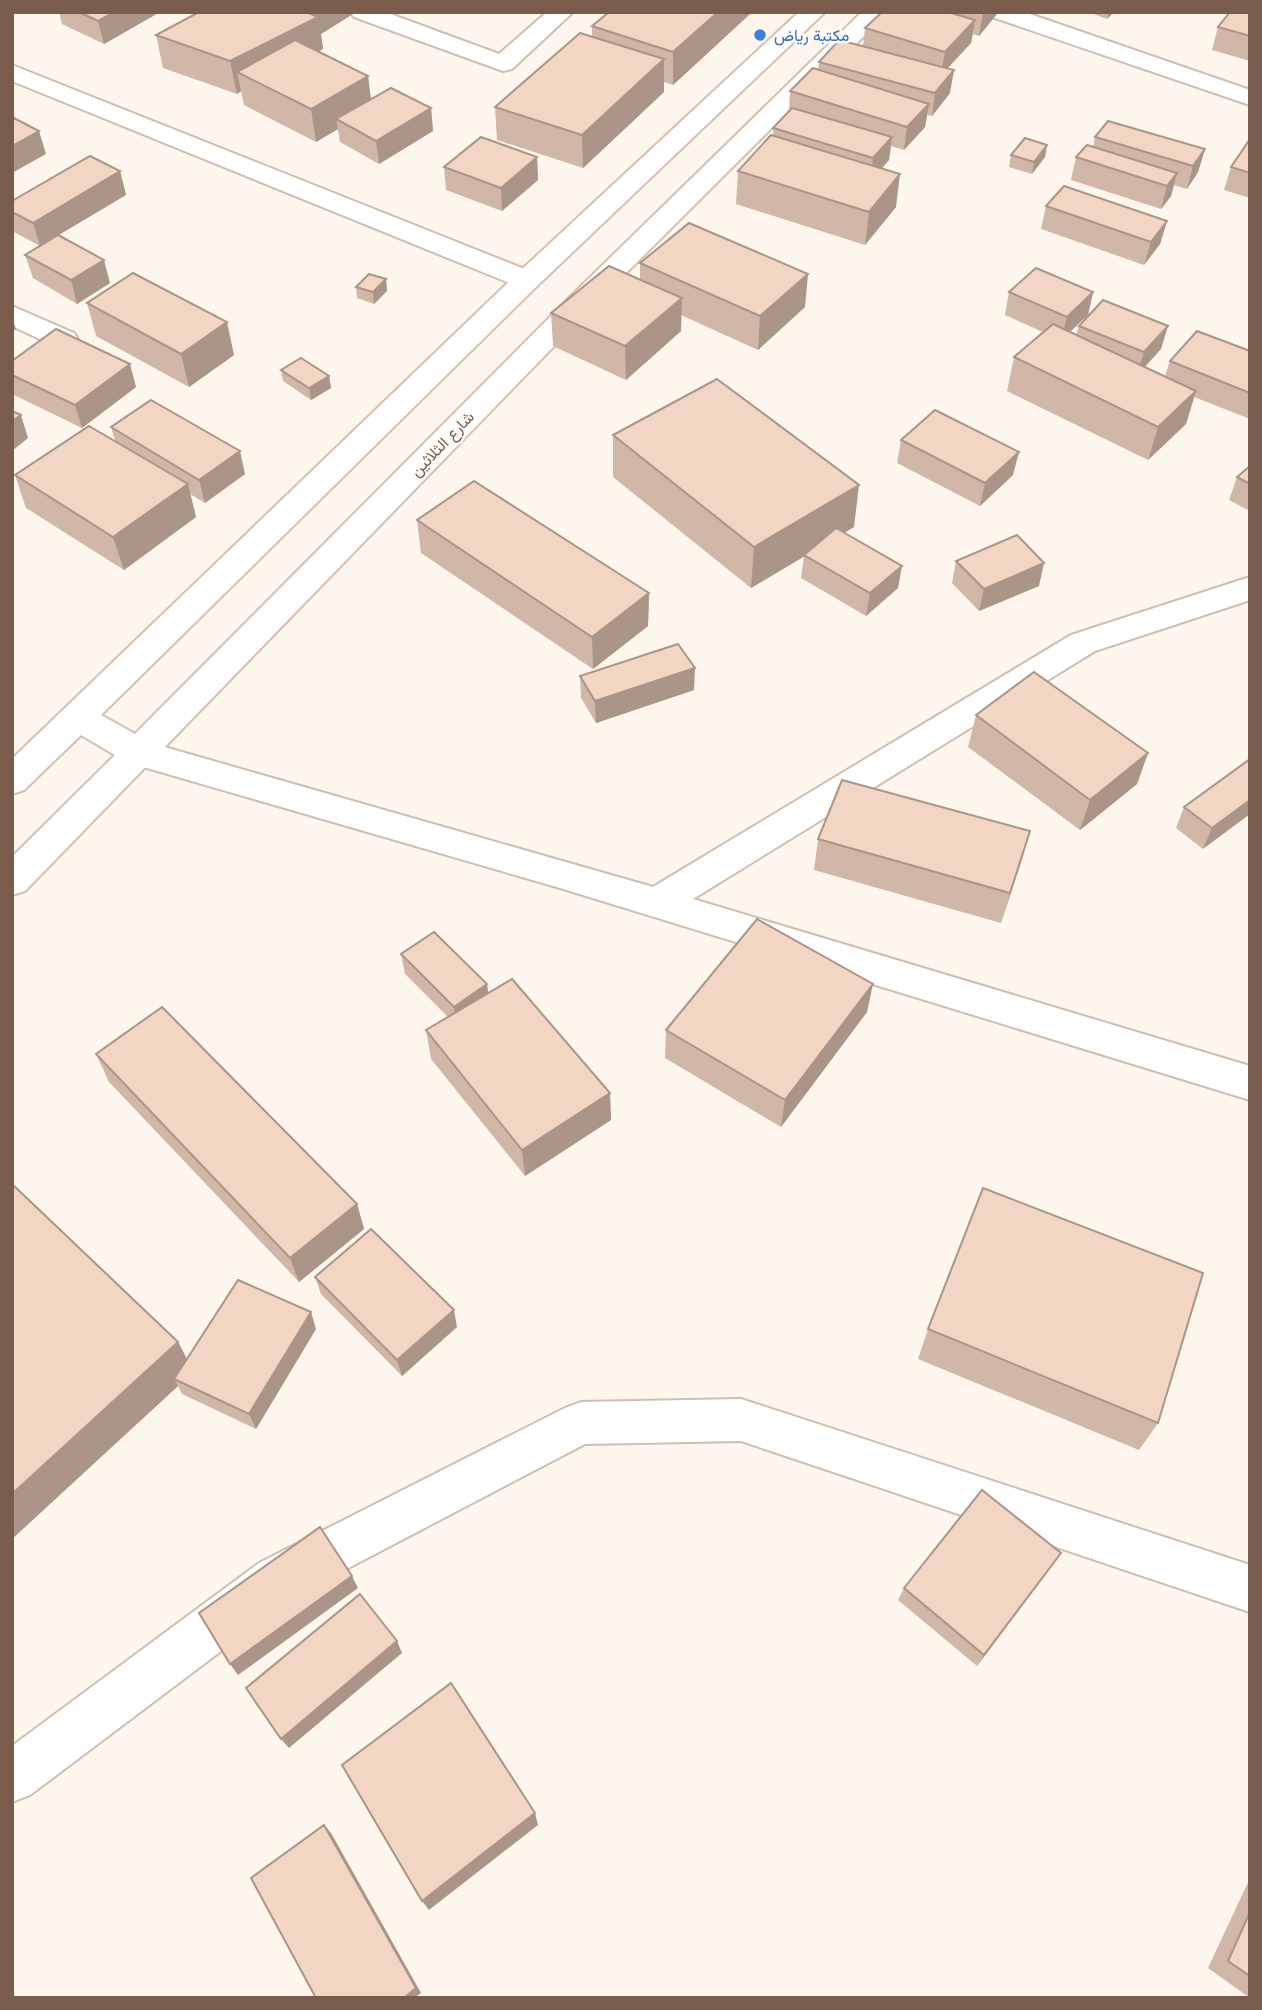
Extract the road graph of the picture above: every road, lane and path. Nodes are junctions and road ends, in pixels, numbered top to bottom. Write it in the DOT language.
graph roads {
  1 [pos="362,12"];
  2 [pos="561,12"];
  3 [pos="813,12"];
  4 [pos="876,12"];
  5 [pos="1000,12"];
  6 [pos="12,72"];
  7 [pos="1250,98"];
  8 [pos="527,280"];
  9 [pos="581,302"];
  10 [pos="12,315"];
  11 [pos="12,380"];
  12 [pos="1250,588"];
  13 [pos="79,718"];
  14 [pos="140,753"];
  15 [pos="12,781"];
  16 [pos="12,881"];
  17 [pos="657,903"];
  18 [pos="1250,1083"];
  19 [pos="1250,1589"];
  20 [pos="12,1777"];
  1 -- 2 [label="street"];
  3 -- 8 [label="street"];
  4 -- 9 [label="street, شارع الثلاثين"];
  5 -- 7 [label="street"];
  6 -- 8 [label="street"];
  8 -- 9 [label="street"];
  8 -- 13 [label="street"];
  9 -- 14 [label="street, شارع الثلاثين"];
  10 -- 11 [label="street"];
  12 -- 17 [label="street"];
  13 -- 14 [label="street"];
  13 -- 15 [label="street"];
  14 -- 16 [label="street, شارع الثلاثين"];
  14 -- 17 [label="street"];
  17 -- 18 [label="street"];
  19 -- 20 [label="street"];
}
